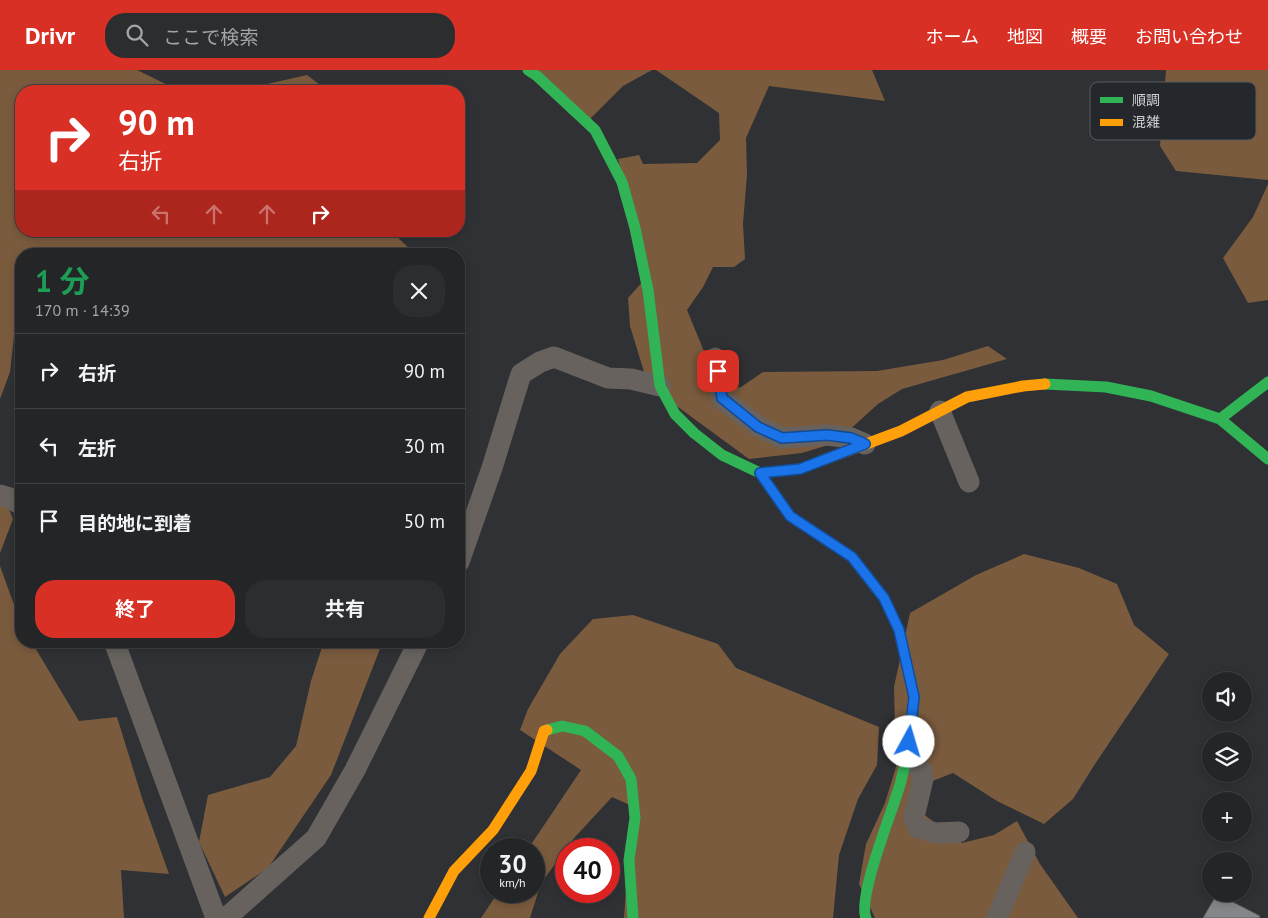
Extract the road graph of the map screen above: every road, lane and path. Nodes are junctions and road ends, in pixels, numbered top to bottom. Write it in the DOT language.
graph roads {
  1 [pos="528,70"];
  2 [pos="716,358"];
  3 [pos="1268,382"];
  4 [pos="660,386"];
  5 [pos="940,411"];
  6 [pos="1220,419"];
  7 [pos="865,444"];
  8 [pos="1268,459"];
  9 [pos="760,473"];
  10 [pos="969,482"];
  11 [pos="0,495"];
  12 [pos="15,501"];
  13 [pos="465,545"];
  14 [pos="117,648"];
  15 [pos="416,648"];
  16 [pos="906,760"];
  17 [pos="959,832"];
  18 [pos="1025,852"];
  19 [pos="216,918"];
  20 [pos="226,918"];
  21 [pos="429,918"];
  22 [pos="633,918"];
  23 [pos="866,918"];
  24 [pos="997,918"];
  1 -- 4 [label="street"];
  2 -- 7 [label="street"];
  3 -- 6 [label="street"];
  4 -- 9 [label="street"];
  4 -- 13 [label="street"];
  5 -- 6 [label="street"];
  5 -- 7 [label="street"];
  5 -- 10 [label="street"];
  6 -- 8 [label="street"];
  7 -- 9 [label="street"];
  9 -- 16 [label="street"];
  11 -- 12 [label="street"];
  14 -- 19 [label="street"];
  15 -- 20 [label="street"];
  16 -- 17 [label="street"];
  16 -- 23 [label="street"];
  18 -- 24 [label="street"];
  21 -- 22 [label="street"];
}
